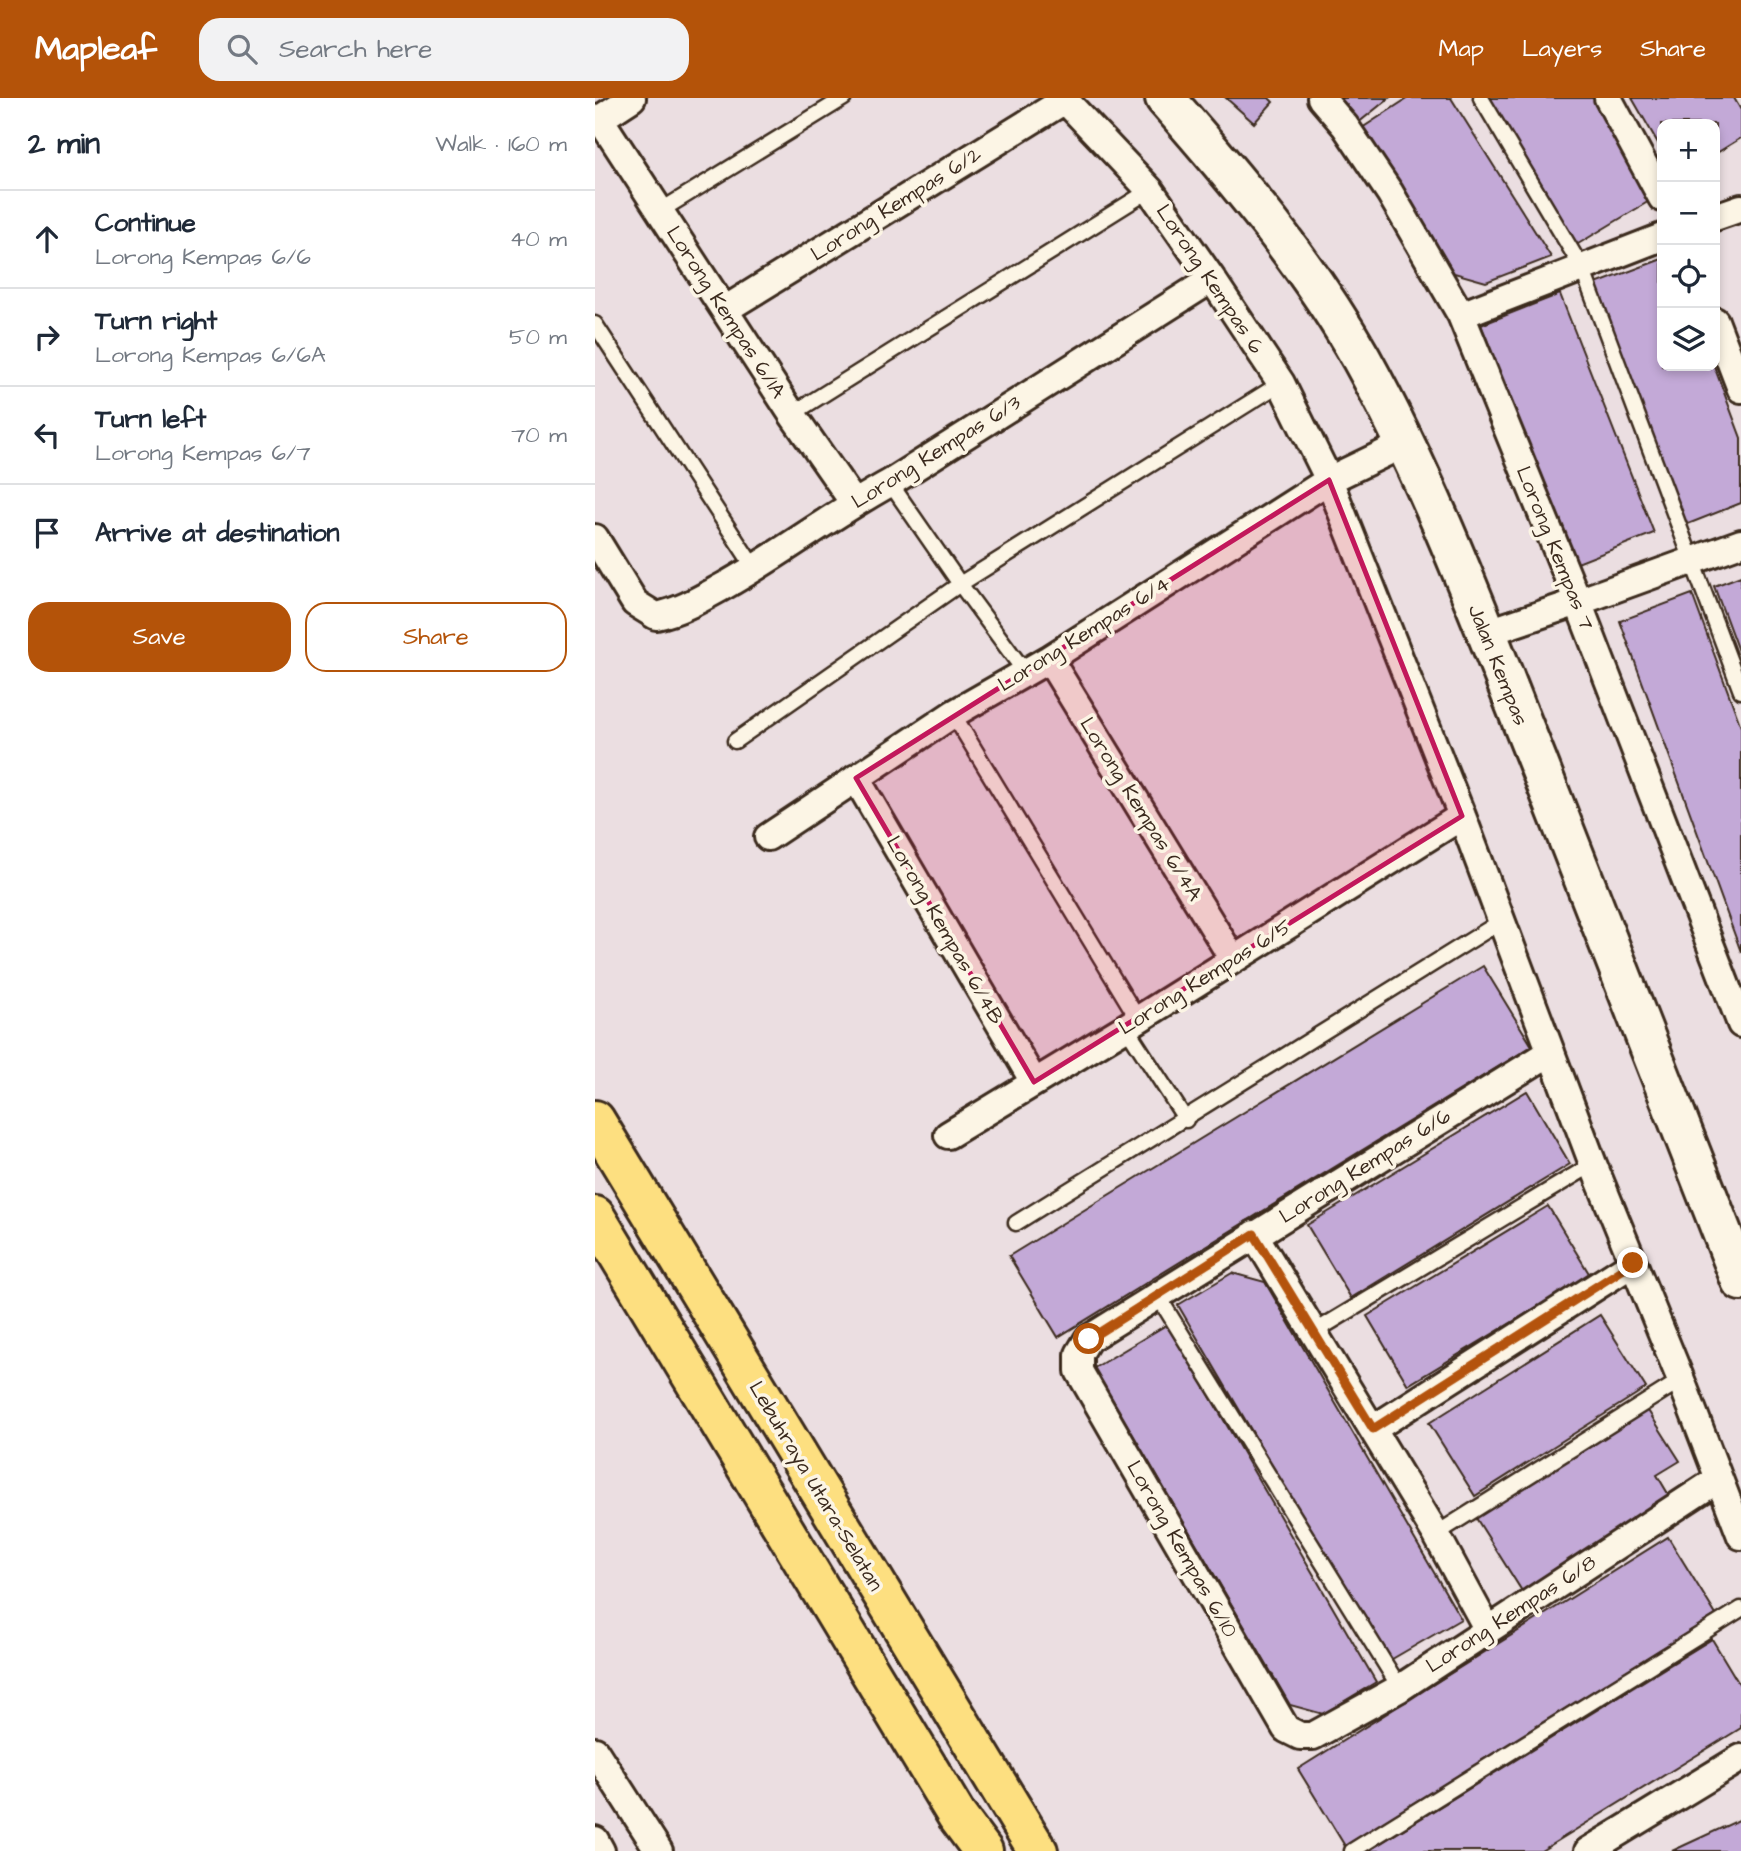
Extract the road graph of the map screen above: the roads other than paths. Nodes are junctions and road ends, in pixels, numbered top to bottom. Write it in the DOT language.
graph roads {
  1 [pos="632,98"];
  2 [pos="844,98"];
  3 [pos="1165,98"];
  4 [pos="1321,98"];
  5 [pos="1481,98"];
  6 [pos="1608,98"];
  7 [pos="1064,99"];
  8 [pos="597,120"];
  9 [pos="1657,189"];
  10 [pos="1150,190"];
  11 [pos="1741,208"];
  12 [pos="660,211"];
  13 [pos="1720,215"];
  14 [pos="1657,239"];
  15 [pos="1582,268"];
  16 [pos="1212,279"];
  17 [pos="726,309"];
  18 [pos="1461,315"];
  19 [pos="595,324"];
  20 [pos="1720,334"];
  21 [pos="1281,383"];
  22 [pos="1741,390"];
  23 [pos="792,414"];
  24 [pos="1406,443"];
  25 [pos="1329,480"];
  26 [pos="890,483"];
  27 [pos="854,503"];
  28 [pos="595,538"];
  29 [pos="1741,542"];
  30 [pos="1691,561"];
  31 [pos="755,569"];
  32 [pos="960,584"];
  33 [pos="1578,603"];
  34 [pos="1486,633"];
  35 [pos="1049,659"];
  36 [pos="1025,671"];
  37 [pos="1741,691"];
  38 [pos="953,714"];
  39 [pos="735,741"];
  40 [pos="856,778"];
  41 [pos="1462,816"];
  42 [pos="768,837"];
  43 [pos="1500,922"];
  44 [pos="1233,959"];
  45 [pos="1132,1023"];
  46 [pos="1741,1024"];
  47 [pos="1551,1052"];
  48 [pos="1034,1082"];
  49 [pos="595,1120"];
  50 [pos="1186,1120"];
  51 [pos="947,1135"];
  52 [pos="1593,1164"];
  53 [pos="595,1216"];
  54 [pos="1017,1223"];
  55 [pos="1254,1234"];
  56 [pos="1633,1263"];
  57 [pos="1741,1281"];
  58 [pos="1158,1296"];
  59 [pos="1314,1332"];
  60 [pos="1079,1354"];
  61 [pos="1681,1380"];
  62 [pos="1373,1429"];
  63 [pos="1717,1480"];
  64 [pos="1436,1534"];
  65 [pos="1741,1536"];
  66 [pos="1741,1609"];
  67 [pos="1488,1630"];
  68 [pos="1400,1688"];
  69 [pos="1300,1736"];
  70 [pos="595,1751"];
  71 [pos="1741,1758"];
  72 [pos="595,1840"];
  73 [pos="1615,1844"];
  74 [pos="601,1851"];
  75 [pos="659,1851"];
  76 [pos="983,1851"];
  77 [pos="1038,1851"];
  78 [pos="1352,1851"];
  79 [pos="1588,1851"];
  1 -- 8 [label="street"];
  2 -- 12 [label="lane"];
  3 -- 24 [label="main road, Jalan Kempas"];
  4 -- 18 [label="street, Lorong Kempas 7"];
  5 -- 15 [label="lane"];
  6 -- 9 [label="street"];
  7 -- 10 [label="street, Lorong Kempas 6"];
  7 -- 17 [label="street, Lorong Kempas 6/2"];
  8 -- 12 [label="street, Lorong Kempas 6/1A"];
  10 -- 16 [label="street, Lorong Kempas 6"];
  10 -- 23 [label="lane"];
  11 -- 13 [label="street"];
  12 -- 17 [label="street, Lorong Kempas 6/1A"];
  14 -- 15 [label="street"];
  15 -- 18 [label="street"];
  15 -- 30 [label="lane"];
  16 -- 21 [label="street, Lorong Kempas 6"];
  16 -- 26 [label="street, Lorong Kempas 6/3"];
  17 -- 23 [label="street, Lorong Kempas 6/1A"];
  18 -- 33 [label="street, Lorong Kempas 7"];
  19 -- 31 [label="lane"];
  20 -- 22 [label="street"];
  21 -- 25 [label="street, Lorong Kempas 6"];
  21 -- 32 [label="lane"];
  23 -- 27 [label="street, Lorong Kempas 6/1A"];
  24 -- 25 [label="street, Lorong Kempas 6/4"];
  24 -- 34 [label="main road, Jalan Kempas"];
  25 -- 35 [label="street, Lorong Kempas 6/4"];
  25 -- 41 [label="street, Lorong Kempas 6"];
  26 -- 27 [label="street, Lorong Kempas 6/3"];
  26 -- 32 [label="lane"];
  27 -- 31 [label="street, Lorong Kempas 6/3"];
  28 -- 31 [label="street, Lorong Kempas 6/3"];
  29 -- 30 [label="street"];
  30 -- 33 [label="street"];
  30 -- 37 [label="lane"];
  32 -- 36 [label="lane"];
  32 -- 39 [label="lane"];
  33 -- 34 [label="street"];
  33 -- 46 [label="street, Lorong Kempas 7"];
  34 -- 57 [label="main road, Jalan Kempas"];
  35 -- 36 [label="street, Lorong Kempas 6/4"];
  35 -- 44 [label="street, Lorong Kempas 6/4A"];
  36 -- 38 [label="street, Lorong Kempas 6/4"];
  38 -- 40 [label="street, Lorong Kempas 6/4"];
  38 -- 45 [label="lane"];
  40 -- 42 [label="street, Lorong Kempas 6/4"];
  40 -- 48 [label="street, Lorong Kempas 6/4B"];
  41 -- 43 [label="street, Lorong Kempas 6"];
  41 -- 44 [label="street, Lorong Kempas 6/5"];
  43 -- 47 [label="street, Lorong Kempas 6"];
  43 -- 50 [label="lane"];
  44 -- 45 [label="street, Lorong Kempas 6/5"];
  45 -- 48 [label="street, Lorong Kempas 6/5"];
  45 -- 50 [label="lane"];
  47 -- 52 [label="street, Lorong Kempas 6"];
  47 -- 55 [label="street, Lorong Kempas 6/6"];
  48 -- 51 [label="street, Lorong Kempas 6/5"];
  49 -- 77 [label="highway, Lebuhraya Utara–Selatan"];
  50 -- 54 [label="lane"];
  52 -- 56 [label="street, Lorong Kempas 6"];
  52 -- 59 [label="lane"];
  53 -- 76 [label="highway"];
  55 -- 58 [label="street, Lorong Kempas 6/6"];
  55 -- 59 [label="street"];
  56 -- 61 [label="street, Lorong Kempas 6"];
  56 -- 62 [label="street"];
  58 -- 60 [label="street, Lorong Kempas 6/6"];
  58 -- 68 [label="lane"];
  59 -- 62 [label="street"];
  60 -- 69 [label="street, Lorong Kempas 6/10"];
  61 -- 63 [label="street, Lorong Kempas 6"];
  61 -- 64 [label="lane"];
  62 -- 64 [label="street"];
  63 -- 65 [label="street, Lorong Kempas 6"];
  63 -- 67 [label="street, Lorong Kempas 6/8"];
  64 -- 67 [label="street"];
  66 -- 78 [label="lane"];
  67 -- 68 [label="street, Lorong Kempas 6/8"];
  68 -- 69 [label="street, Lorong Kempas 6/8"];
  70 -- 75 [label="street"];
  71 -- 73 [label="street"];
  72 -- 74 [label="street"];
  73 -- 79 [label="street"];
}
